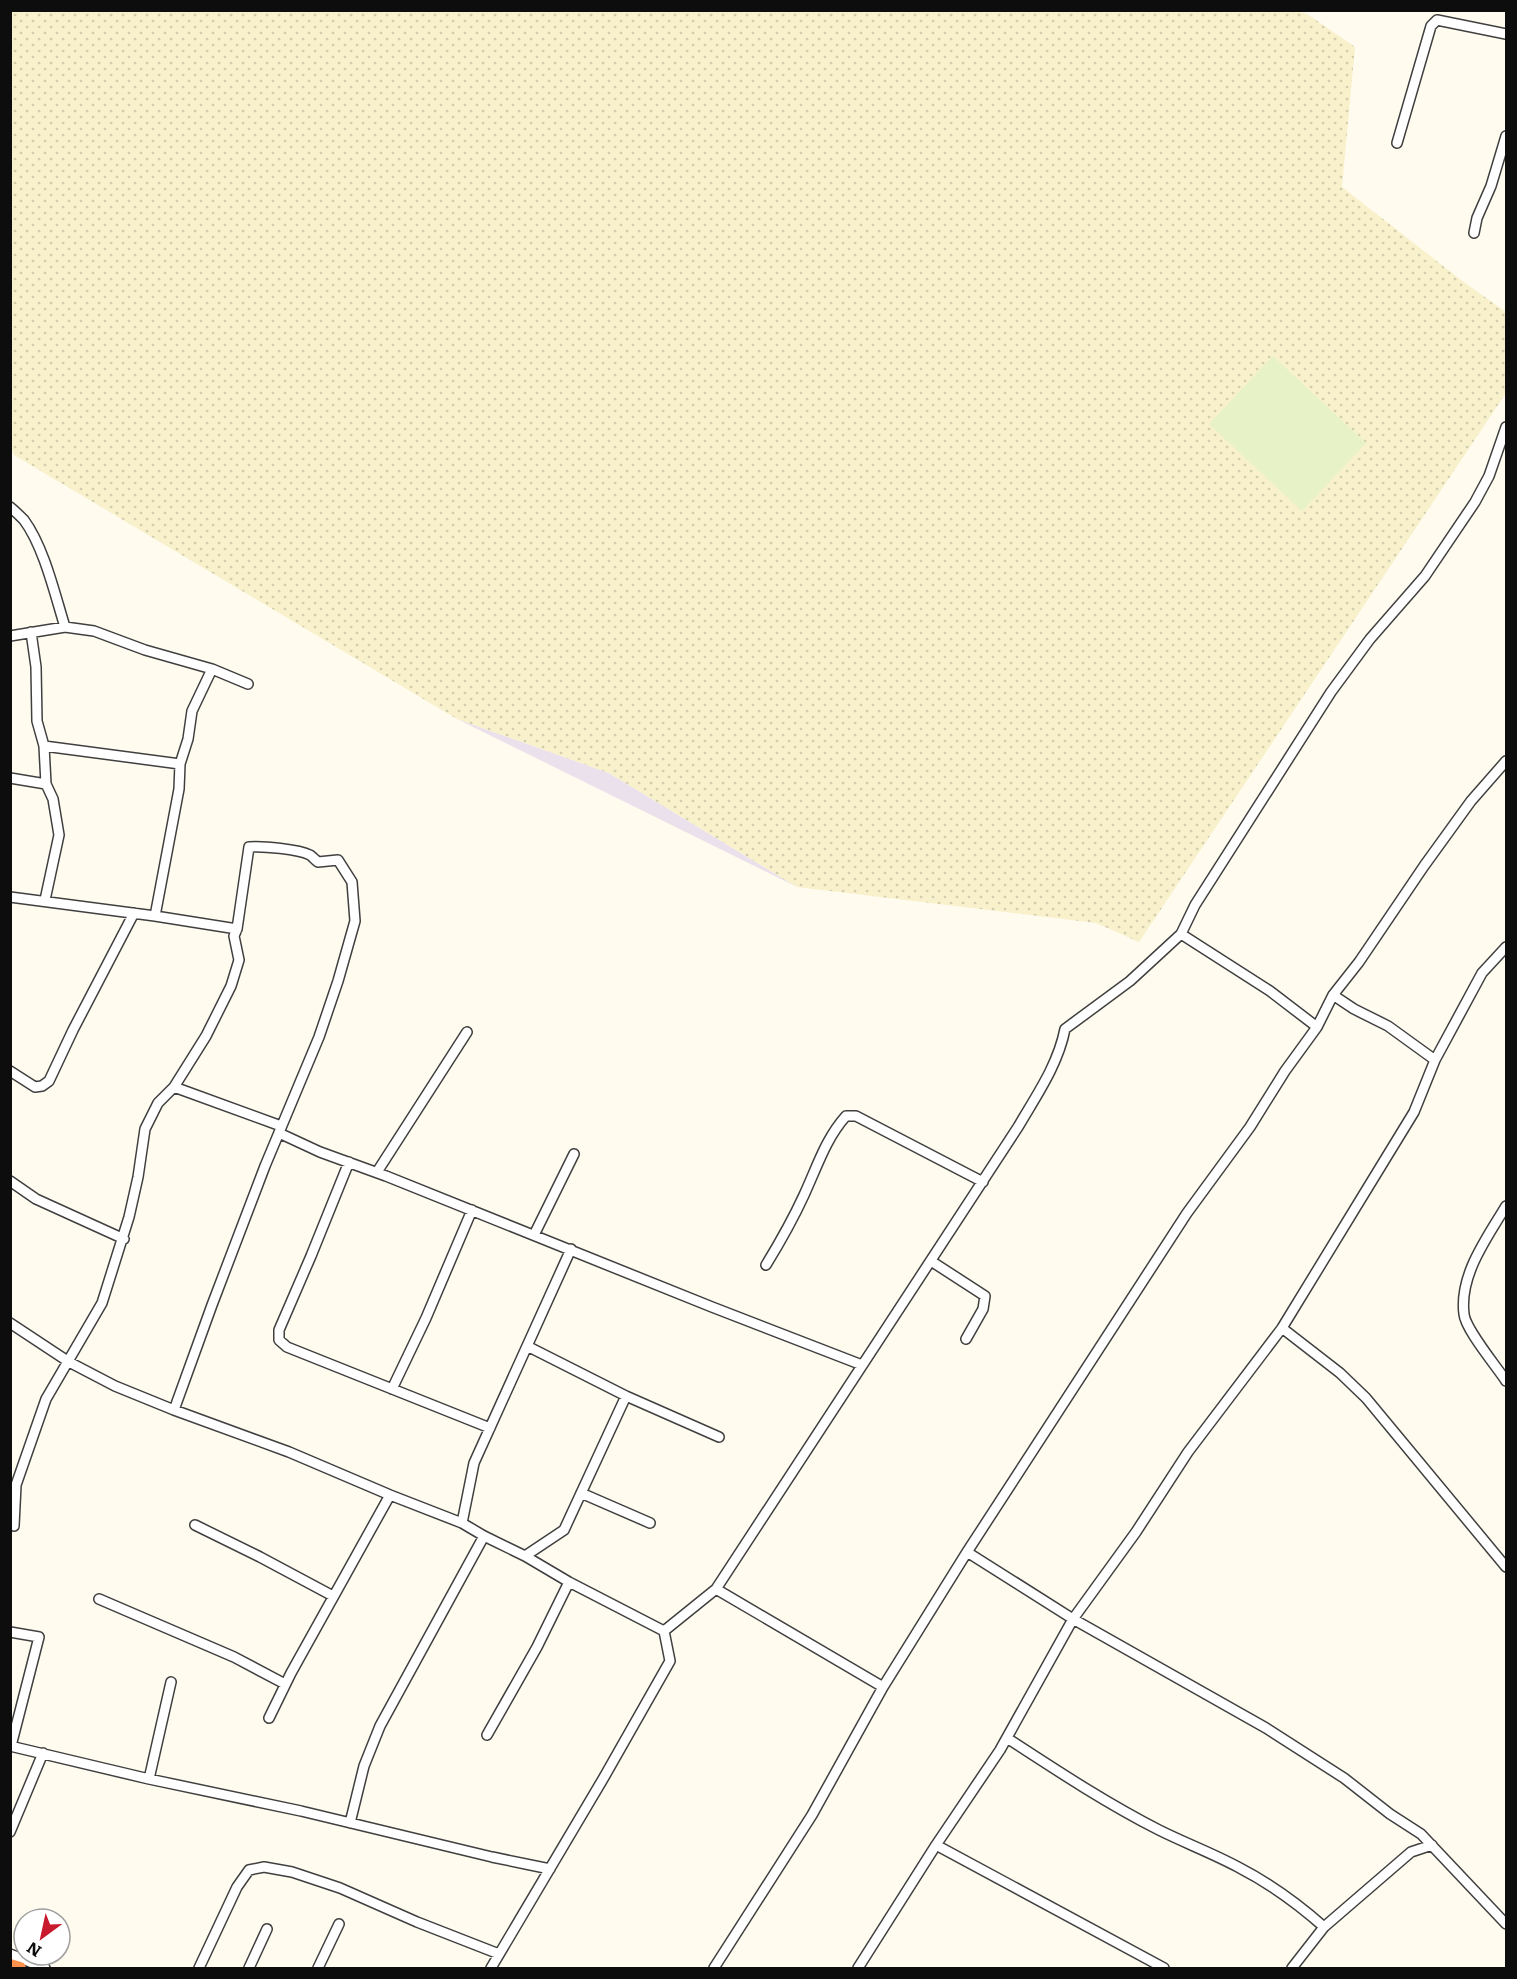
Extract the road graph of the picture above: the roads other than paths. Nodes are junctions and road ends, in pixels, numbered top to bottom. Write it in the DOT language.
graph roads {
  1 [pos="1506,34"];
  2 [pos="1506,136"];
  3 [pos="1397,143"];
  4 [pos="1474,233"];
  5 [pos="1506,427"];
  6 [pos="10,507"];
  7 [pos="65,627"];
  8 [pos="31,632"];
  9 [pos="10,636"];
  10 [pos="212,669"];
  11 [pos="249,684"];
  12 [pos="44,746"];
  13 [pos="1506,761"];
  14 [pos="180,764"];
  15 [pos="10,778"];
  16 [pos="46,784"];
  17 [pos="10,897"];
  18 [pos="45,900"];
  19 [pos="134,913"];
  20 [pos="155,916"];
  21 [pos="237,930"];
  22 [pos="1181,934"];
  23 [pos="1506,947"];
  24 [pos="1333,994"];
  25 [pos="1317,1027"];
  26 [pos="467,1032"];
  27 [pos="1435,1060"];
  28 [pos="10,1071"];
  29 [pos="174,1087"];
  30 [pos="280,1129"];
  31 [pos="574,1154"];
  32 [pos="349,1162"];
  33 [pos="377,1172"];
  34 [pos="10,1181"];
  35 [pos="982,1182"];
  36 [pos="1506,1206"];
  37 [pos="472,1210"];
  38 [pos="534,1235"];
  39 [pos="124,1239"];
  40 [pos="571,1249"];
  41 [pos="931,1261"];
  42 [pos="766,1265"];
  43 [pos="10,1323"];
  44 [pos="1282,1328"];
  45 [pos="966,1339"];
  46 [pos="527,1346"];
  47 [pos="69,1362"];
  48 [pos="862,1365"];
  49 [pos="1506,1381"];
  50 [pos="392,1389"];
  51 [pos="626,1396"];
  52 [pos="174,1410"];
  53 [pos="490,1428"];
  54 [pos="719,1437"];
  55 [pos="581,1493"];
  56 [pos="390,1495"];
  57 [pos="462,1522"];
  58 [pos="650,1523"];
  59 [pos="195,1525"];
  60 [pos="14,1526"];
  61 [pos="484,1536"];
  62 [pos="967,1552"];
  63 [pos="525,1556"];
  64 [pos="1506,1567"];
  65 [pos="569,1582"];
  66 [pos="716,1589"];
  67 [pos="333,1596"];
  68 [pos="99,1599"];
  69 [pos="1073,1620"];
  70 [pos="664,1631"];
  71 [pos="10,1632"];
  72 [pos="171,1682"];
  73 [pos="285,1684"];
  74 [pos="883,1687"];
  75 [pos="269,1718"];
  76 [pos="487,1735"];
  77 [pos="1007,1738"];
  78 [pos="11,1746"];
  79 [pos="43,1753"];
  80 [pos="149,1779"];
  81 [pos="350,1823"];
  82 [pos="10,1832"];
  83 [pos="936,1845"];
  84 [pos="1432,1845"];
  85 [pos="550,1869"];
  86 [pos="339,1924"];
  87 [pos="1506,1924"];
  88 [pos="1324,1926"];
  89 [pos="267,1929"];
  90 [pos="10,1954"];
  91 [pos="500,1954"];
  92 [pos="10,1965"];
  93 [pos="20,1968"];
  94 [pos="45,1968"];
  95 [pos="199,1968"];
  96 [pos="249,1968"];
  97 [pos="318,1968"];
  98 [pos="491,1968"];
  99 [pos="714,1968"];
  100 [pos="858,1968"];
  101 [pos="1164,1968"];
  102 [pos="1292,1968"];
  1 -- 3 [label="street"];
  2 -- 4 [label="street"];
  5 -- 22 [label="street"];
  6 -- 7 [label="street"];
  7 -- 8 [label="street"];
  7 -- 10 [label="street"];
  8 -- 9 [label="street"];
  8 -- 12 [label="street"];
  10 -- 11 [label="street"];
  10 -- 14 [label="street"];
  12 -- 14 [label="street"];
  12 -- 16 [label="street"];
  13 -- 24 [label="street"];
  14 -- 20 [label="street"];
  15 -- 16 [label="street"];
  16 -- 18 [label="street"];
  17 -- 18 [label="street"];
  18 -- 19 [label="street"];
  19 -- 20 [label="street"];
  19 -- 28 [label="street"];
  20 -- 21 [label="street"];
  21 -- 29 [label="street"];
  21 -- 30 [label="street"];
  22 -- 25 [label="street"];
  22 -- 35 [label="street"];
  23 -- 27 [label="street"];
  24 -- 25 [label="street"];
  24 -- 27 [label="street"];
  25 -- 62 [label="street"];
  26 -- 33 [label="street"];
  27 -- 44 [label="street"];
  29 -- 30 [label="street"];
  29 -- 39 [label="street"];
  30 -- 32 [label="street"];
  30 -- 52 [label="street"];
  31 -- 38 [label="street"];
  32 -- 33 [label="street"];
  32 -- 50 [label="street"];
  33 -- 37 [label="street"];
  34 -- 39 [label="street"];
  35 -- 41 [label="street"];
  35 -- 42 [label="street"];
  36 -- 49 [label="street"];
  37 -- 38 [label="street"];
  37 -- 50 [label="street"];
  38 -- 40 [label="street"];
  39 -- 47 [label="street"];
  40 -- 46 [label="street"];
  40 -- 48 [label="street"];
  41 -- 45 [label="street"];
  41 -- 48 [label="street"];
  43 -- 47 [label="street"];
  44 -- 64 [label="street"];
  44 -- 69 [label="street"];
  46 -- 51 [label="street"];
  46 -- 53 [label="street"];
  47 -- 52 [label="street"];
  47 -- 60 [label="street"];
  48 -- 66 [label="street"];
  50 -- 53 [label="street"];
  51 -- 54 [label="street"];
  51 -- 55 [label="street"];
  52 -- 56 [label="street"];
  53 -- 57 [label="street"];
  55 -- 58 [label="street"];
  55 -- 63 [label="street"];
  56 -- 57 [label="street"];
  56 -- 67 [label="street"];
  57 -- 61 [label="street"];
  59 -- 67 [label="street"];
  61 -- 63 [label="street"];
  61 -- 81 [label="street"];
  62 -- 69 [label="street"];
  62 -- 74 [label="street"];
  63 -- 65 [label="street"];
  65 -- 70 [label="street"];
  65 -- 76 [label="street"];
  66 -- 70 [label="street"];
  66 -- 74 [label="street"];
  67 -- 73 [label="street"];
  68 -- 73 [label="street"];
  69 -- 77 [label="street"];
  69 -- 84 [label="street"];
  70 -- 85 [label="street"];
  71 -- 78 [label="street"];
  72 -- 80 [label="street"];
  73 -- 75 [label="street"];
  74 -- 99 [label="street"];
  77 -- 83 [label="street"];
  77 -- 88 [label="street"];
  78 -- 79 [label="street"];
  79 -- 80 [label="street"];
  79 -- 82 [label="street"];
  80 -- 81 [label="street"];
  81 -- 85 [label="street"];
  83 -- 100 [label="street"];
  83 -- 101 [label="street"];
  84 -- 87 [label="street"];
  84 -- 88 [label="street"];
  85 -- 91 [label="street"];
  86 -- 97 [label="street"];
  88 -- 102 [label="street"];
  89 -- 96 [label="street"];
  90 -- 94 [label="street"];
  91 -- 95 [label="street"];
  91 -- 98 [label="street"];
  92 -- 93 [label="highway"];
}
